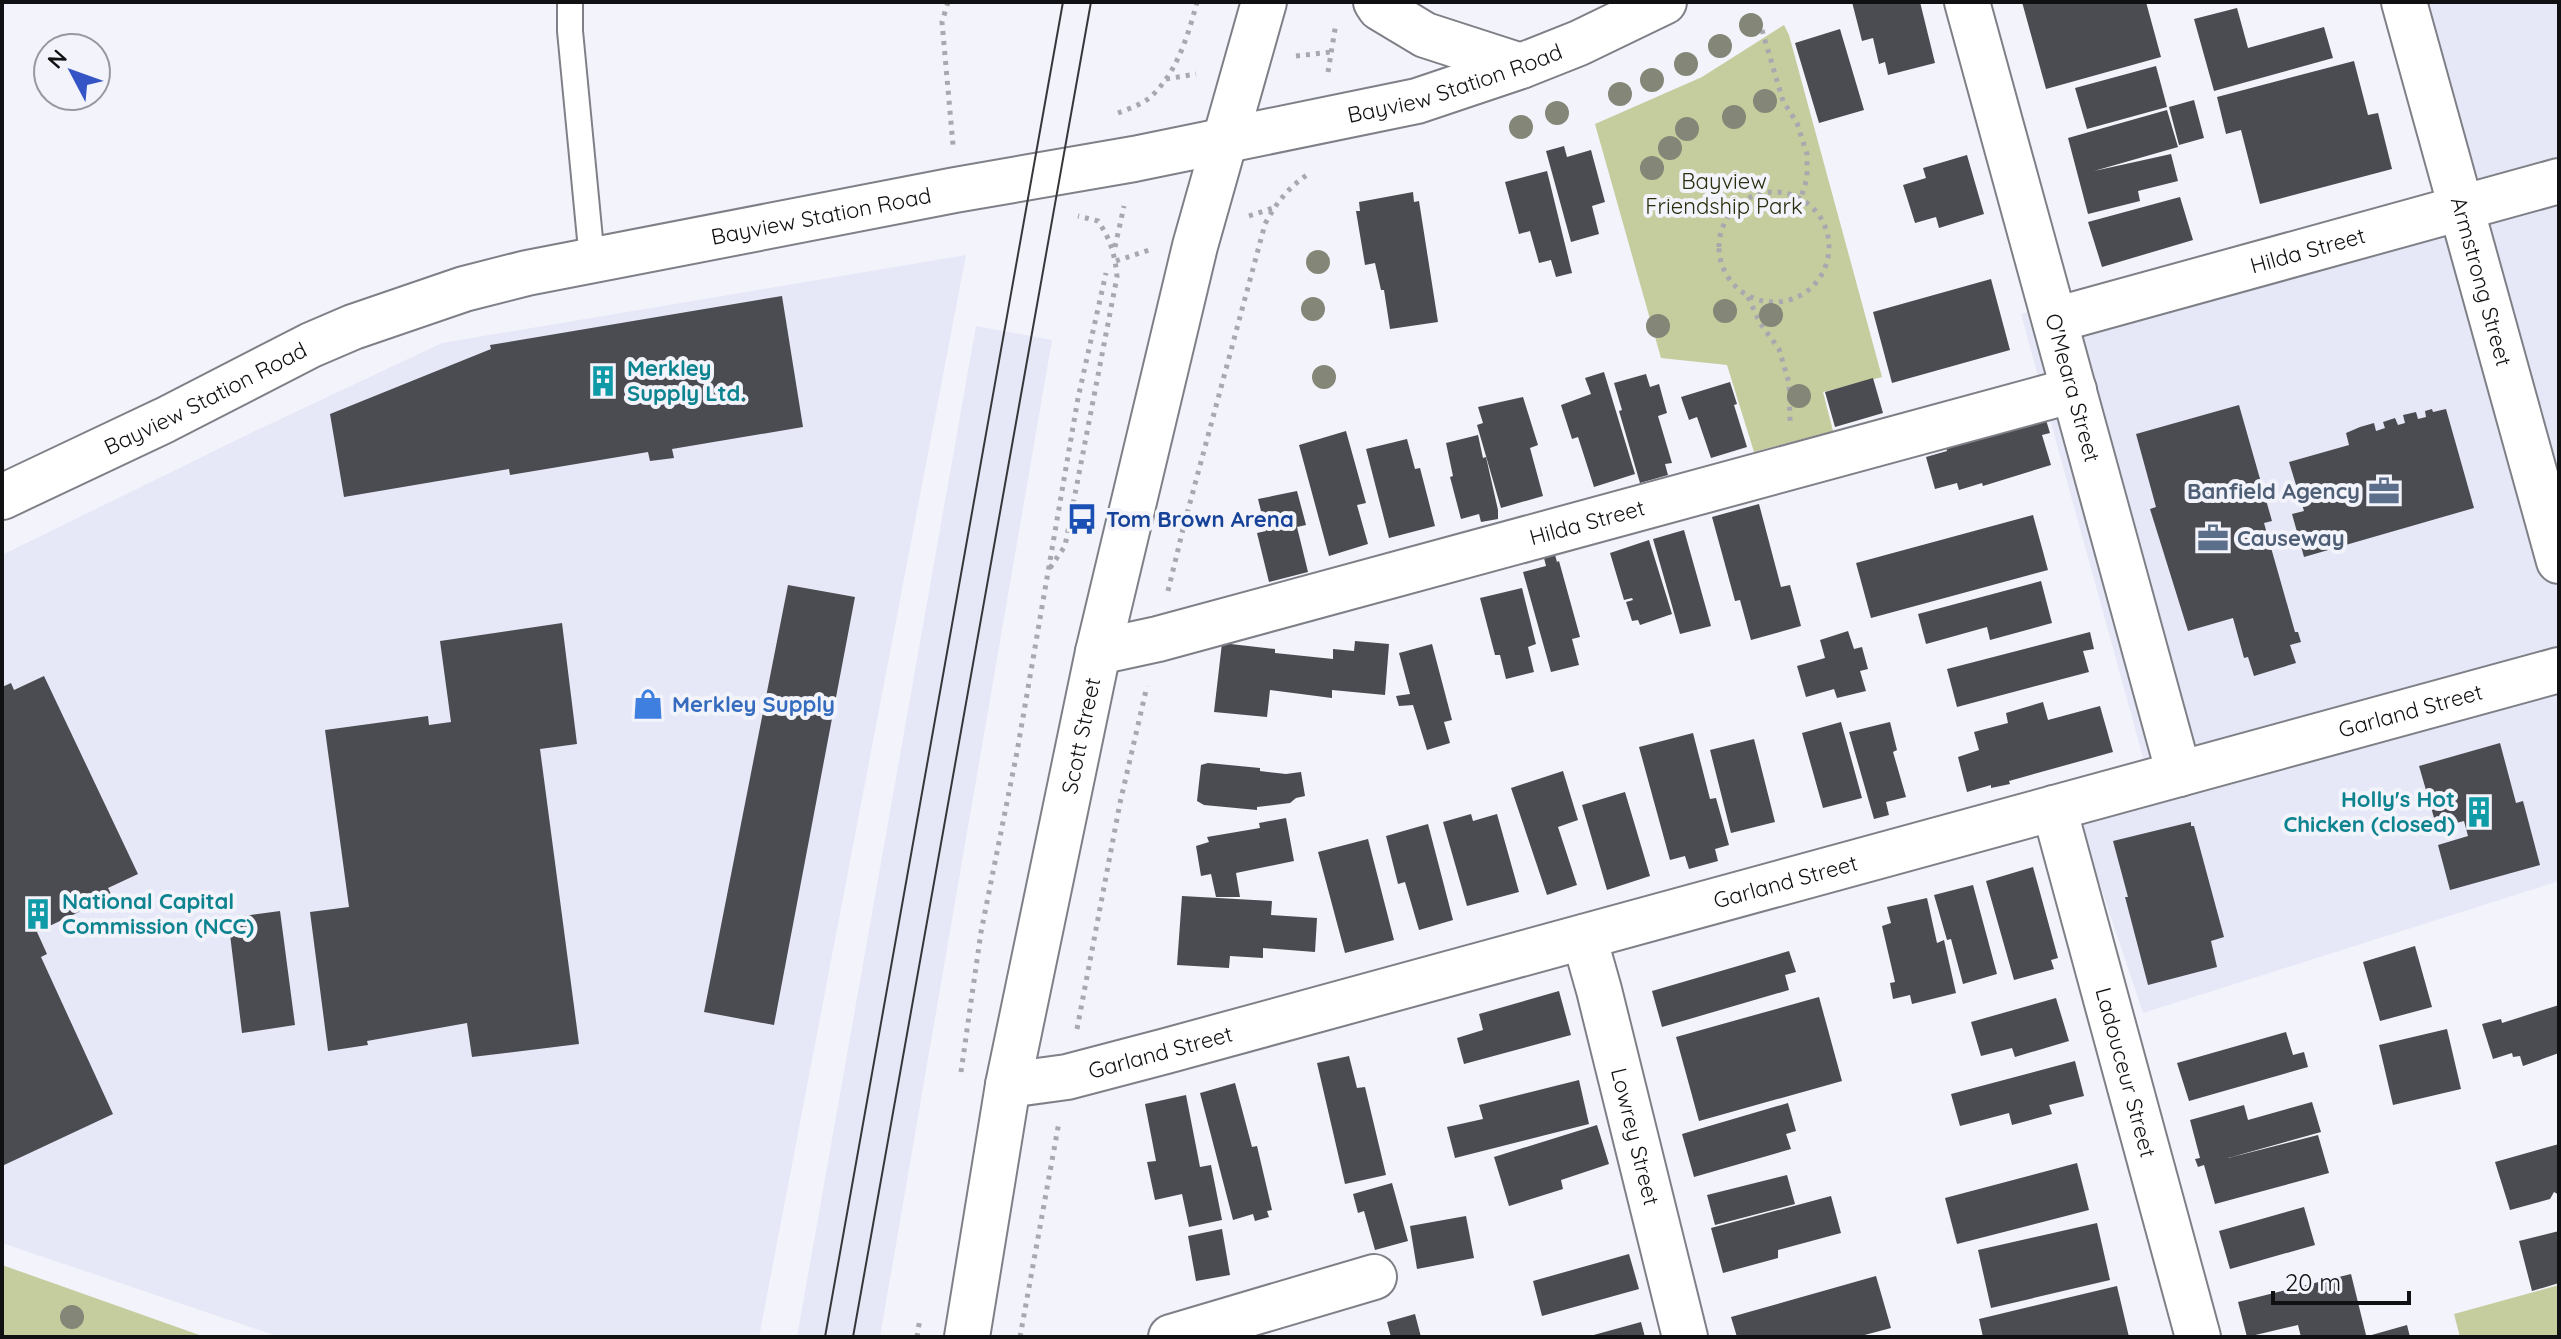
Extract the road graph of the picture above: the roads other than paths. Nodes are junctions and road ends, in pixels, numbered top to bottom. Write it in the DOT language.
graph roads {
  1 [pos="570,2"];
  2 [pos="1264,2"];
  3 [pos="1376,2"];
  4 [pos="1664,2"];
  5 [pos="1967,2"];
  6 [pos="2404,2"];
  7 [pos="1521,66"];
  8 [pos="1225,140"];
  9 [pos="2559,181"];
  10 [pos="2461,208"];
  11 [pos="592,260"];
  12 [pos="2055,320"];
  13 [pos="2074,390"];
  14 [pos="2,497"];
  15 [pos="2559,561"];
  16 [pos="1098,652"];
  17 [pos="2559,670"];
  18 [pos="2179,774"];
  19 [pos="2054,808"];
  20 [pos="1584,937"];
  21 [pos="1008,1085"];
  22 [pos="1374,1277"];
  23 [pos="967,1337"];
  24 [pos="1171,1337"];
  25 [pos="1685,1337"];
  26 [pos="2198,1337"];
  1 -- 11 [label="lane"];
  2 -- 8 [label="street, Scott Street"];
  3 -- 7 [label="street"];
  4 -- 7 [label="street, Bayview Station Road"];
  5 -- 12 [label="street, O'Meara Street"];
  6 -- 10 [label="street, Armstrong Street"];
  7 -- 8 [label="street, Bayview Station Road"];
  8 -- 11 [label="street, Bayview Station Road"];
  8 -- 16 [label="street, Scott Street"];
  9 -- 10 [label="street, Hilda Street"];
  10 -- 12 [label="street, Hilda Street"];
  10 -- 15 [label="street, Armstrong Street"];
  11 -- 14 [label="street, Bayview Station Road"];
  12 -- 13 [label="street, O'Meara Street"];
  13 -- 16 [label="street, Hilda Street"];
  13 -- 18 [label="street, O'Meara Street"];
  16 -- 21 [label="street, Scott Street"];
  17 -- 18 [label="street, Garland Street"];
  18 -- 19 [label="street, Garland Street"];
  19 -- 20 [label="street, Garland Street"];
  19 -- 26 [label="street, Ladouceur Street"];
  20 -- 21 [label="street, Garland Street"];
  20 -- 25 [label="street, Lowrey Street"];
  21 -- 23 [label="street, Scott Street"];
  22 -- 24 [label="street"];
}
